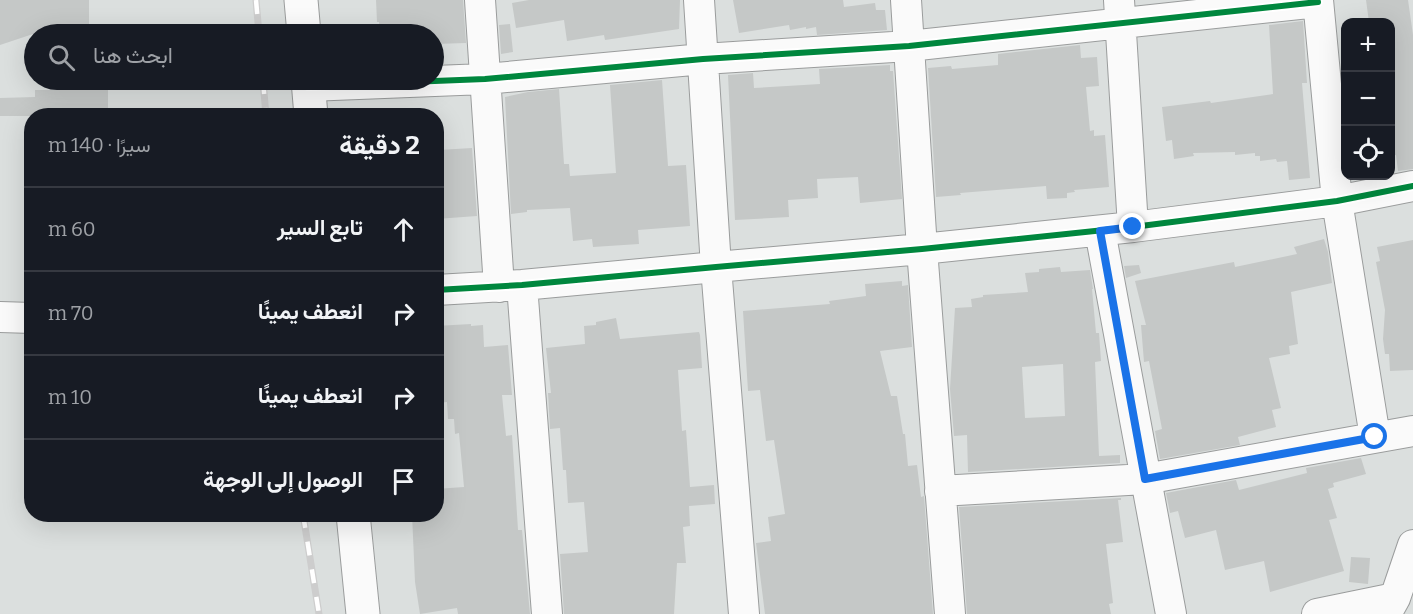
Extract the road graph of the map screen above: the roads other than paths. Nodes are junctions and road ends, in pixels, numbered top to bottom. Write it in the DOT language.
graph roads {
  1 [pos="302,0"];
  2 [pos="480,0"];
  3 [pos="699,0"];
  4 [pos="906,0"];
  5 [pos="1318,1"];
  6 [pos="1120,12"];
  7 [pos="303,24"];
  8 [pos="909,46"];
  9 [pos="703,59"];
  10 [pos="485,79"];
  11 [pos="444,82"];
  12 [pos="356,90"];
  13 [pos="309,94"];
  14 [pos="1413,186"];
  15 [pos="1337,201"];
  16 [pos="1133,227"];
  17 [pos="1100,231"];
  18 [pos="922,249"];
  19 [pos="716,267"];
  20 [pos="510,286"];
  21 [pos="444,290"];
  22 [pos="0,317"];
  23 [pos="24,318"];
  24 [pos="1413,431"];
  25 [pos="1375,437"];
  26 [pos="1145,479"];
  27 [pos="940,491"];
  28 [pos="354,522"];
  29 [pos="1413,545"];
  30 [pos="1391,606"];
  31 [pos="363,614"];
  32 [pos="547,614"];
  33 [pos="744,614"];
  34 [pos="950,614"];
  35 [pos="1171,614"];
  36 [pos="1317,614"];
  1 -- 7 [label="street"];
  2 -- 10 [label="street"];
  3 -- 9 [label="street"];
  4 -- 8 [label="street"];
  5 -- 6 [label="street"];
  5 -- 15 [label="street"];
  6 -- 8 [label="street"];
  6 -- 16 [label="street"];
  8 -- 9 [label="street"];
  8 -- 18 [label="street"];
  9 -- 10 [label="street"];
  9 -- 19 [label="street"];
  10 -- 11 [label="street"];
  10 -- 20 [label="street"];
  12 -- 13 [label="street"];
  14 -- 15 [label="street"];
  15 -- 16 [label="street"];
  15 -- 25 [label="street"];
  16 -- 17 [label="street"];
  17 -- 18 [label="street"];
  17 -- 26 [label="street"];
  18 -- 19 [label="street"];
  18 -- 27 [label="street"];
  19 -- 20 [label="street"];
  19 -- 33 [label="street"];
  20 -- 21 [label="street"];
  20 -- 32 [label="street"];
  22 -- 23 [label="street"];
  24 -- 25 [label="street"];
  25 -- 26 [label="street"];
  26 -- 27 [label="street"];
  26 -- 35 [label="street"];
  27 -- 34 [label="street"];
  28 -- 31 [label="street"];
  29 -- 30 [label="street"];
  30 -- 36 [label="street"];
}
